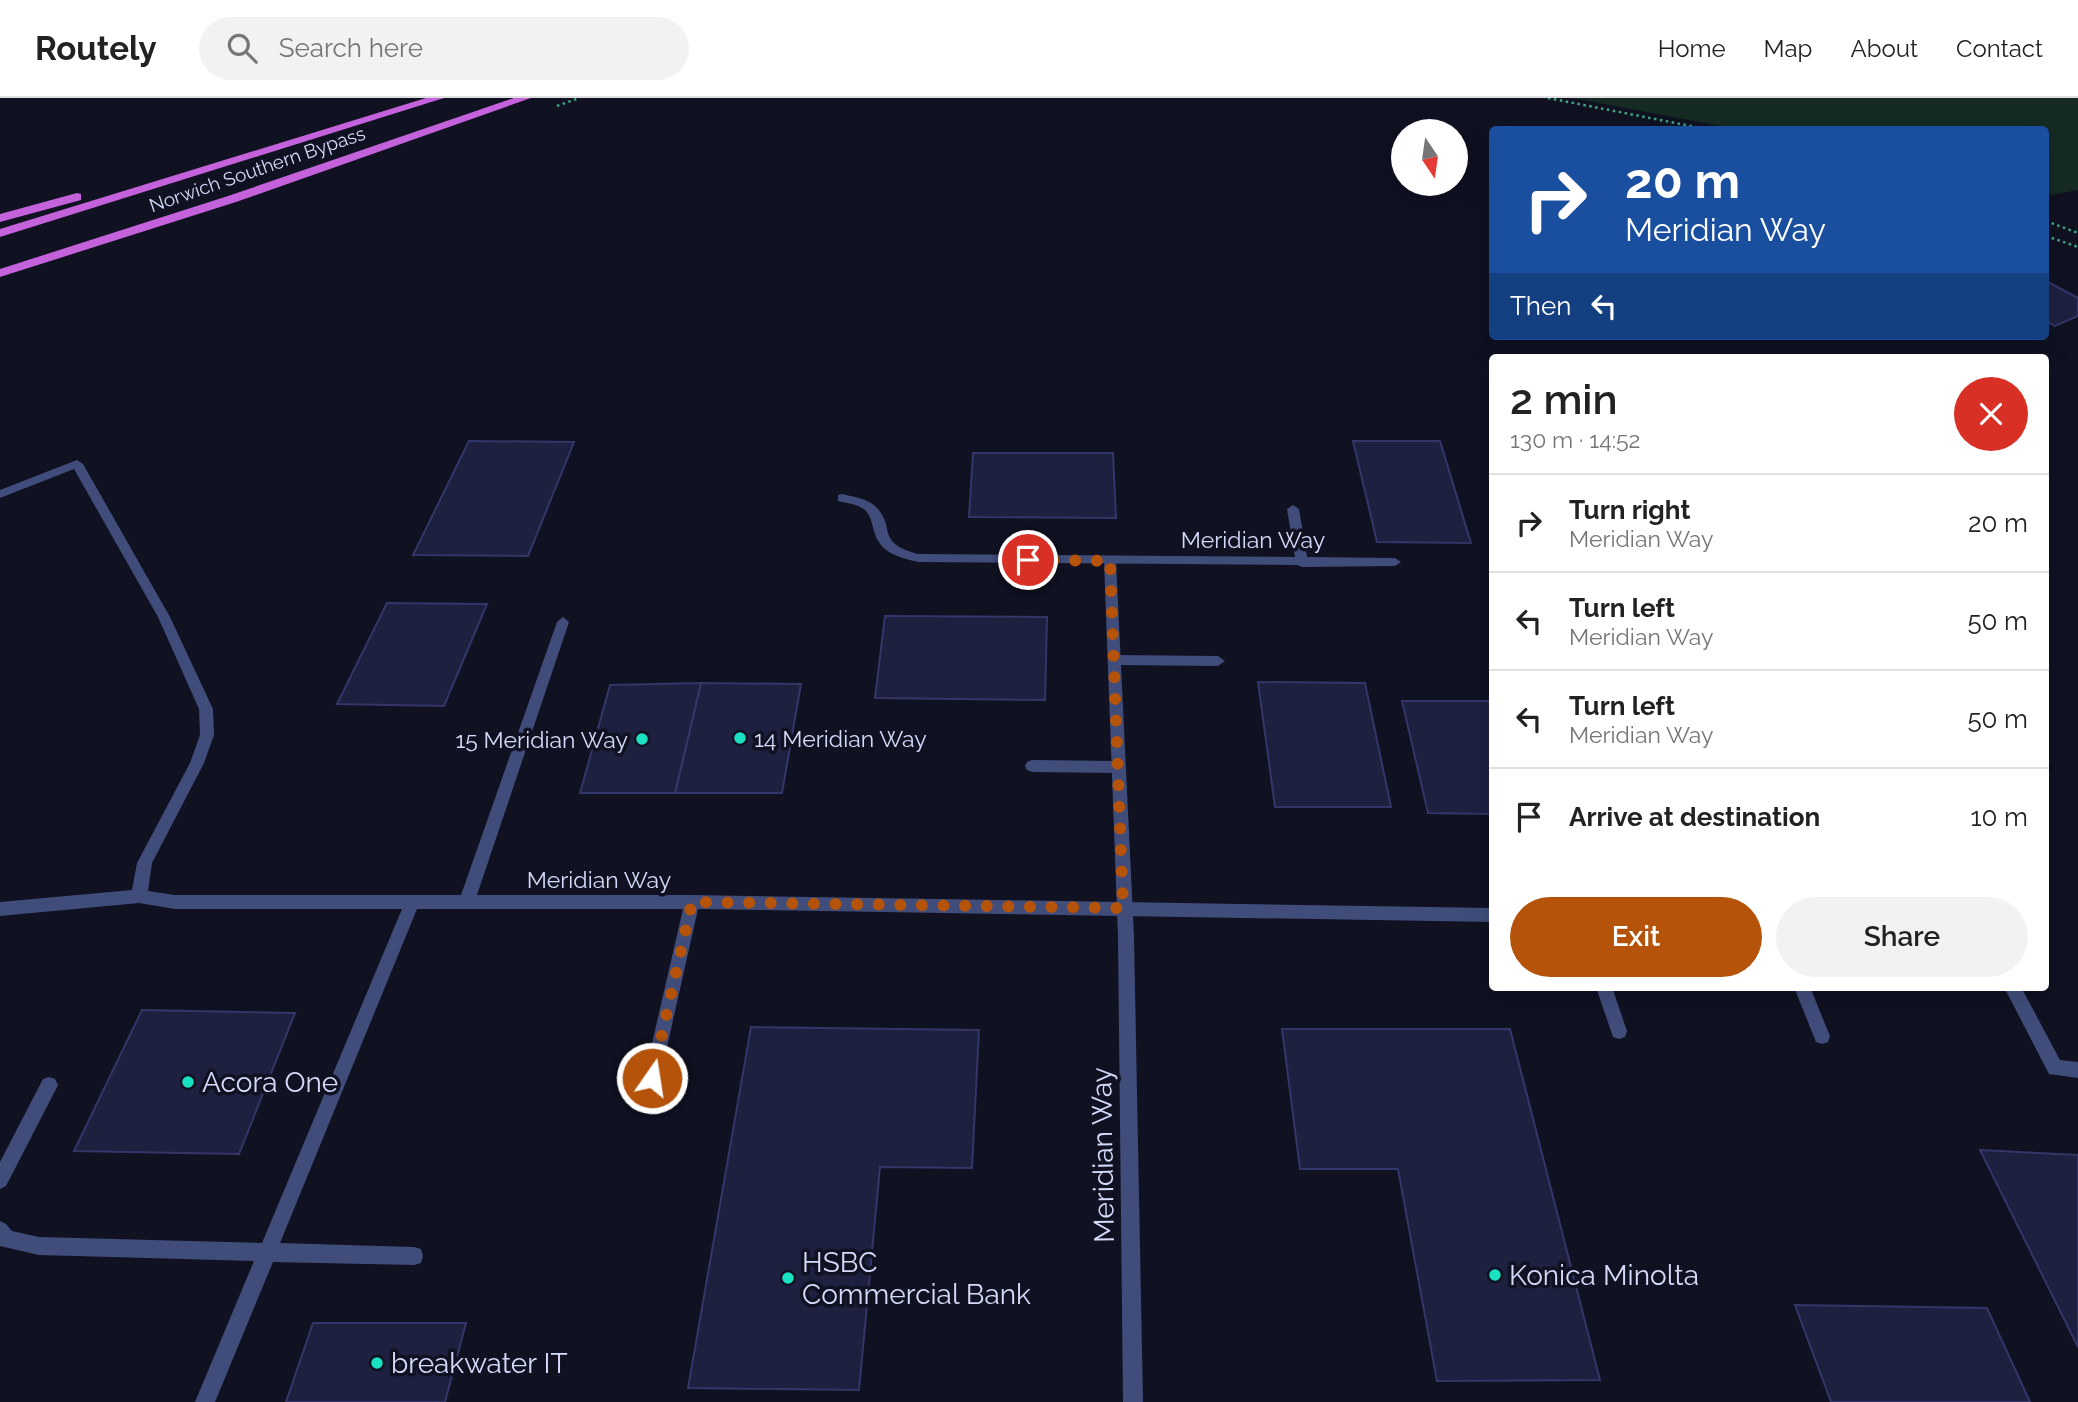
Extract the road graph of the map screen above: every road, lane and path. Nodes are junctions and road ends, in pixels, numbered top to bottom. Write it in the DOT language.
graph roads {
  1 [pos="438,98"];
  2 [pos="525,98"];
  3 [pos="1548,98"];
  4 [pos="1691,126"];
  5 [pos="308,139"];
  6 [pos="0,218"];
  7 [pos="2049,222"];
  8 [pos="0,233"];
  9 [pos="2078,233"];
  10 [pos="2049,237"];
  11 [pos="2078,247"];
  12 [pos="0,273"];
  13 [pos="0,494"];
  14 [pos="842,498"];
  15 [pos="1293,509"];
  16 [pos="1110,561"];
  17 [pos="1395,562"];
  18 [pos="1302,563"];
  19 [pos="563,622"];
  20 [pos="1115,660"];
  21 [pos="1218,661"];
  22 [pos="1032,766"];
  23 [pos="1117,767"];
  24 [pos="139,896"];
  25 [pos="467,901"];
  26 [pos="692,902"];
  27 [pos="412,903"];
  28 [pos="1123,908"];
  29 [pos="0,909"];
  30 [pos="1489,915"];
  31 [pos="1605,991"];
  32 [pos="1804,991"];
  33 [pos="2014,991"];
  34 [pos="1619,1031"];
  35 [pos="1822,1036"];
  36 [pos="2078,1070"];
  37 [pos="652,1078"];
  38 [pos="49,1085"];
  39 [pos="0,1180"];
  40 [pos="0,1230"];
  41 [pos="267,1252"];
  42 [pos="414,1256"];
  43 [pos="205,1402"];
  44 [pos="1133,1402"];
  1 -- 5 [label="highway, Norwich Southern Bypass"];
  2 -- 12 [label="highway, Norwich Southern Bypass"];
  3 -- 4 [label="path"];
  5 -- 6 [label="highway"];
  5 -- 8 [label="highway, Norwich Southern Bypass"];
  7 -- 9 [label="path"];
  10 -- 11 [label="path"];
  13 -- 24 [label="street"];
  14 -- 16 [label="street, Meridian Way"];
  15 -- 18 [label="street"];
  16 -- 18 [label="street, Meridian Way"];
  16 -- 20 [label="street, Meridian Way"];
  17 -- 18 [label="street, Meridian Way"];
  19 -- 25 [label="street"];
  20 -- 21 [label="street"];
  20 -- 23 [label="street, Meridian Way"];
  22 -- 23 [label="street"];
  23 -- 28 [label="street, Meridian Way"];
  24 -- 27 [label="street, Meridian Way"];
  24 -- 29 [label="street, Meridian Way"];
  25 -- 26 [label="street, Meridian Way"];
  25 -- 27 [label="street, Meridian Way"];
  26 -- 28 [label="street, Meridian Way"];
  26 -- 37 [label="street"];
  27 -- 41 [label="street"];
  28 -- 30 [label="street, Meridian Way"];
  28 -- 44 [label="street, Meridian Way"];
  31 -- 34 [label="street"];
  32 -- 35 [label="street"];
  33 -- 36 [label="street"];
  38 -- 39 [label="street"];
  40 -- 41 [label="street"];
  41 -- 42 [label="street"];
  41 -- 43 [label="street"];
}
